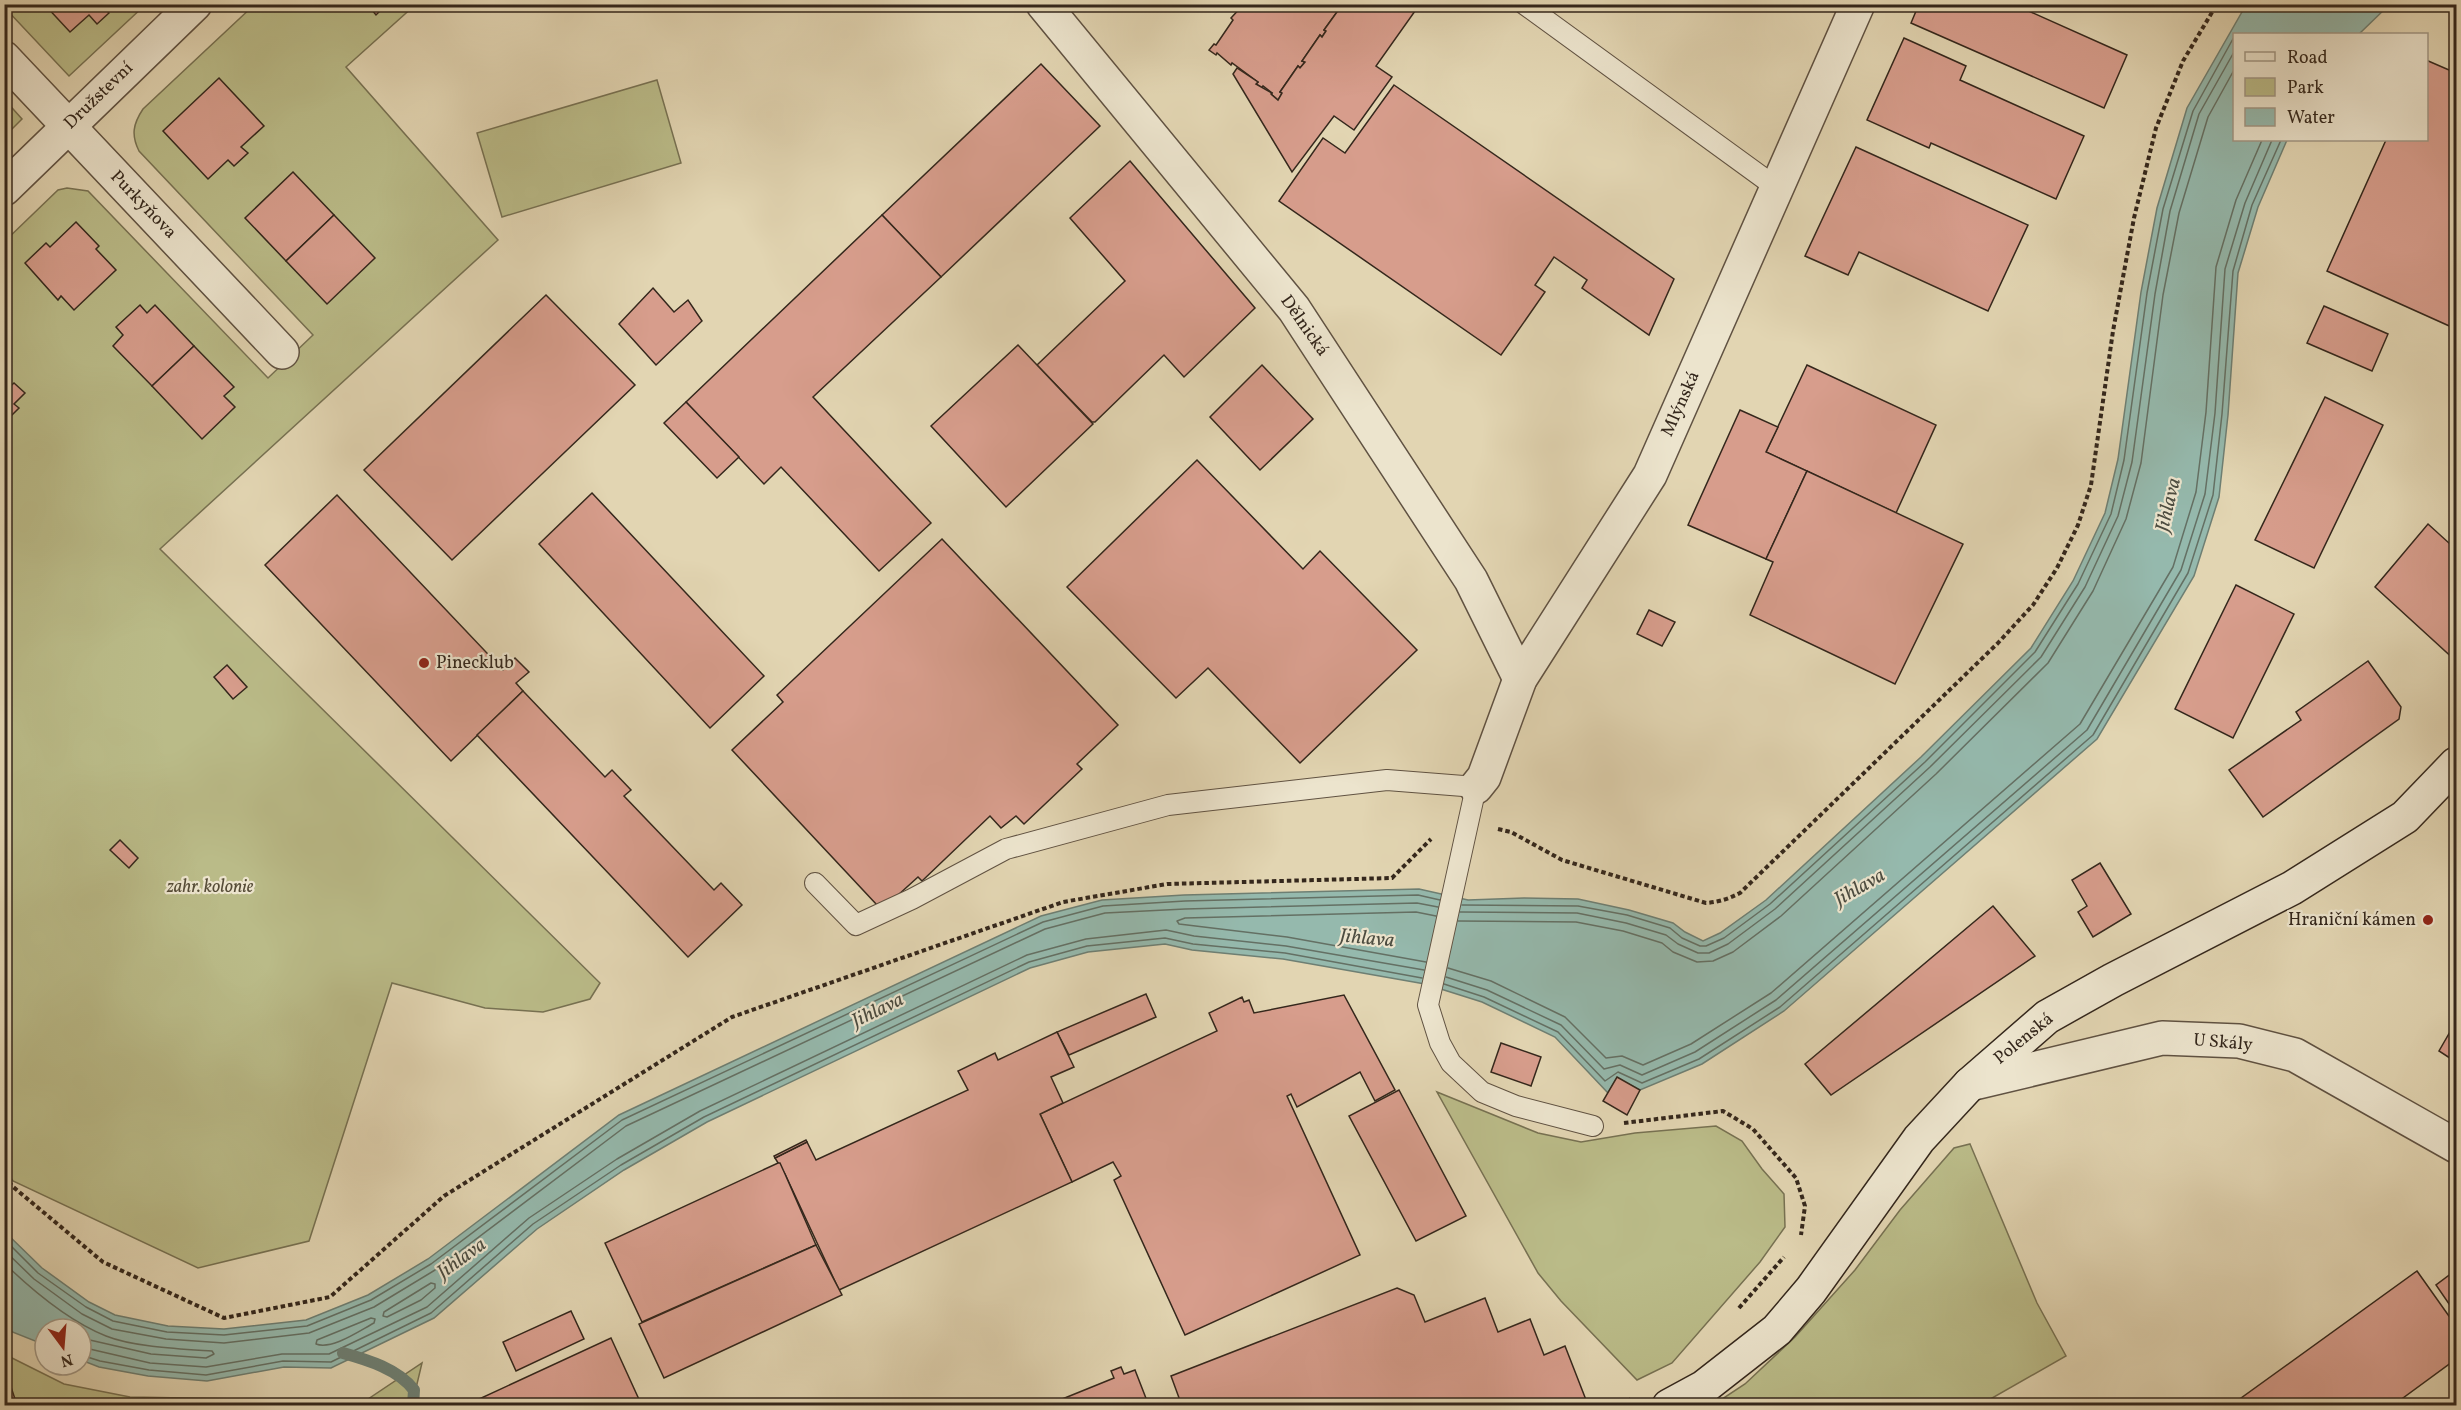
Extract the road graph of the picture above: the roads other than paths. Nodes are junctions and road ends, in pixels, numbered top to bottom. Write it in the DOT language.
graph roads {
  1 [pos="195,4"];
  2 [pos="1043,4"];
  3 [pos="1524,4"];
  4 [pos="1858,4"];
  5 [pos="4,58"];
  6 [pos="67,127"];
  7 [pos="1777,188"];
  8 [pos="4,189"];
  9 [pos="282,352"];
  10 [pos="1520,679"];
  11 [pos="2457,764"];
  12 [pos="1476,787"];
  13 [pos="815,883"];
  14 [pos="1970,1084"];
  15 [pos="1593,1126"];
  16 [pos="2457,1146"];
  17 [pos="1669,1406"];
  1 -- 6 [label="street, Družstevní"];
  2 -- 10 [label="street, Dělnická"];
  3 -- 7 [label="lane"];
  4 -- 7 [label="street, Mlýnská"];
  5 -- 6 [label="street, Purkyňova"];
  6 -- 8 [label="street, Družstevní"];
  6 -- 9 [label="street, Purkyňova"];
  7 -- 10 [label="street, Mlýnská"];
  10 -- 12 [label="street, Mlýnská"];
  11 -- 14 [label="street, Polenská"];
  12 -- 13 [label="lane"];
  12 -- 15 [label="lane"];
  14 -- 16 [label="street, U Skály"];
  14 -- 17 [label="street, Polenská"];
}
